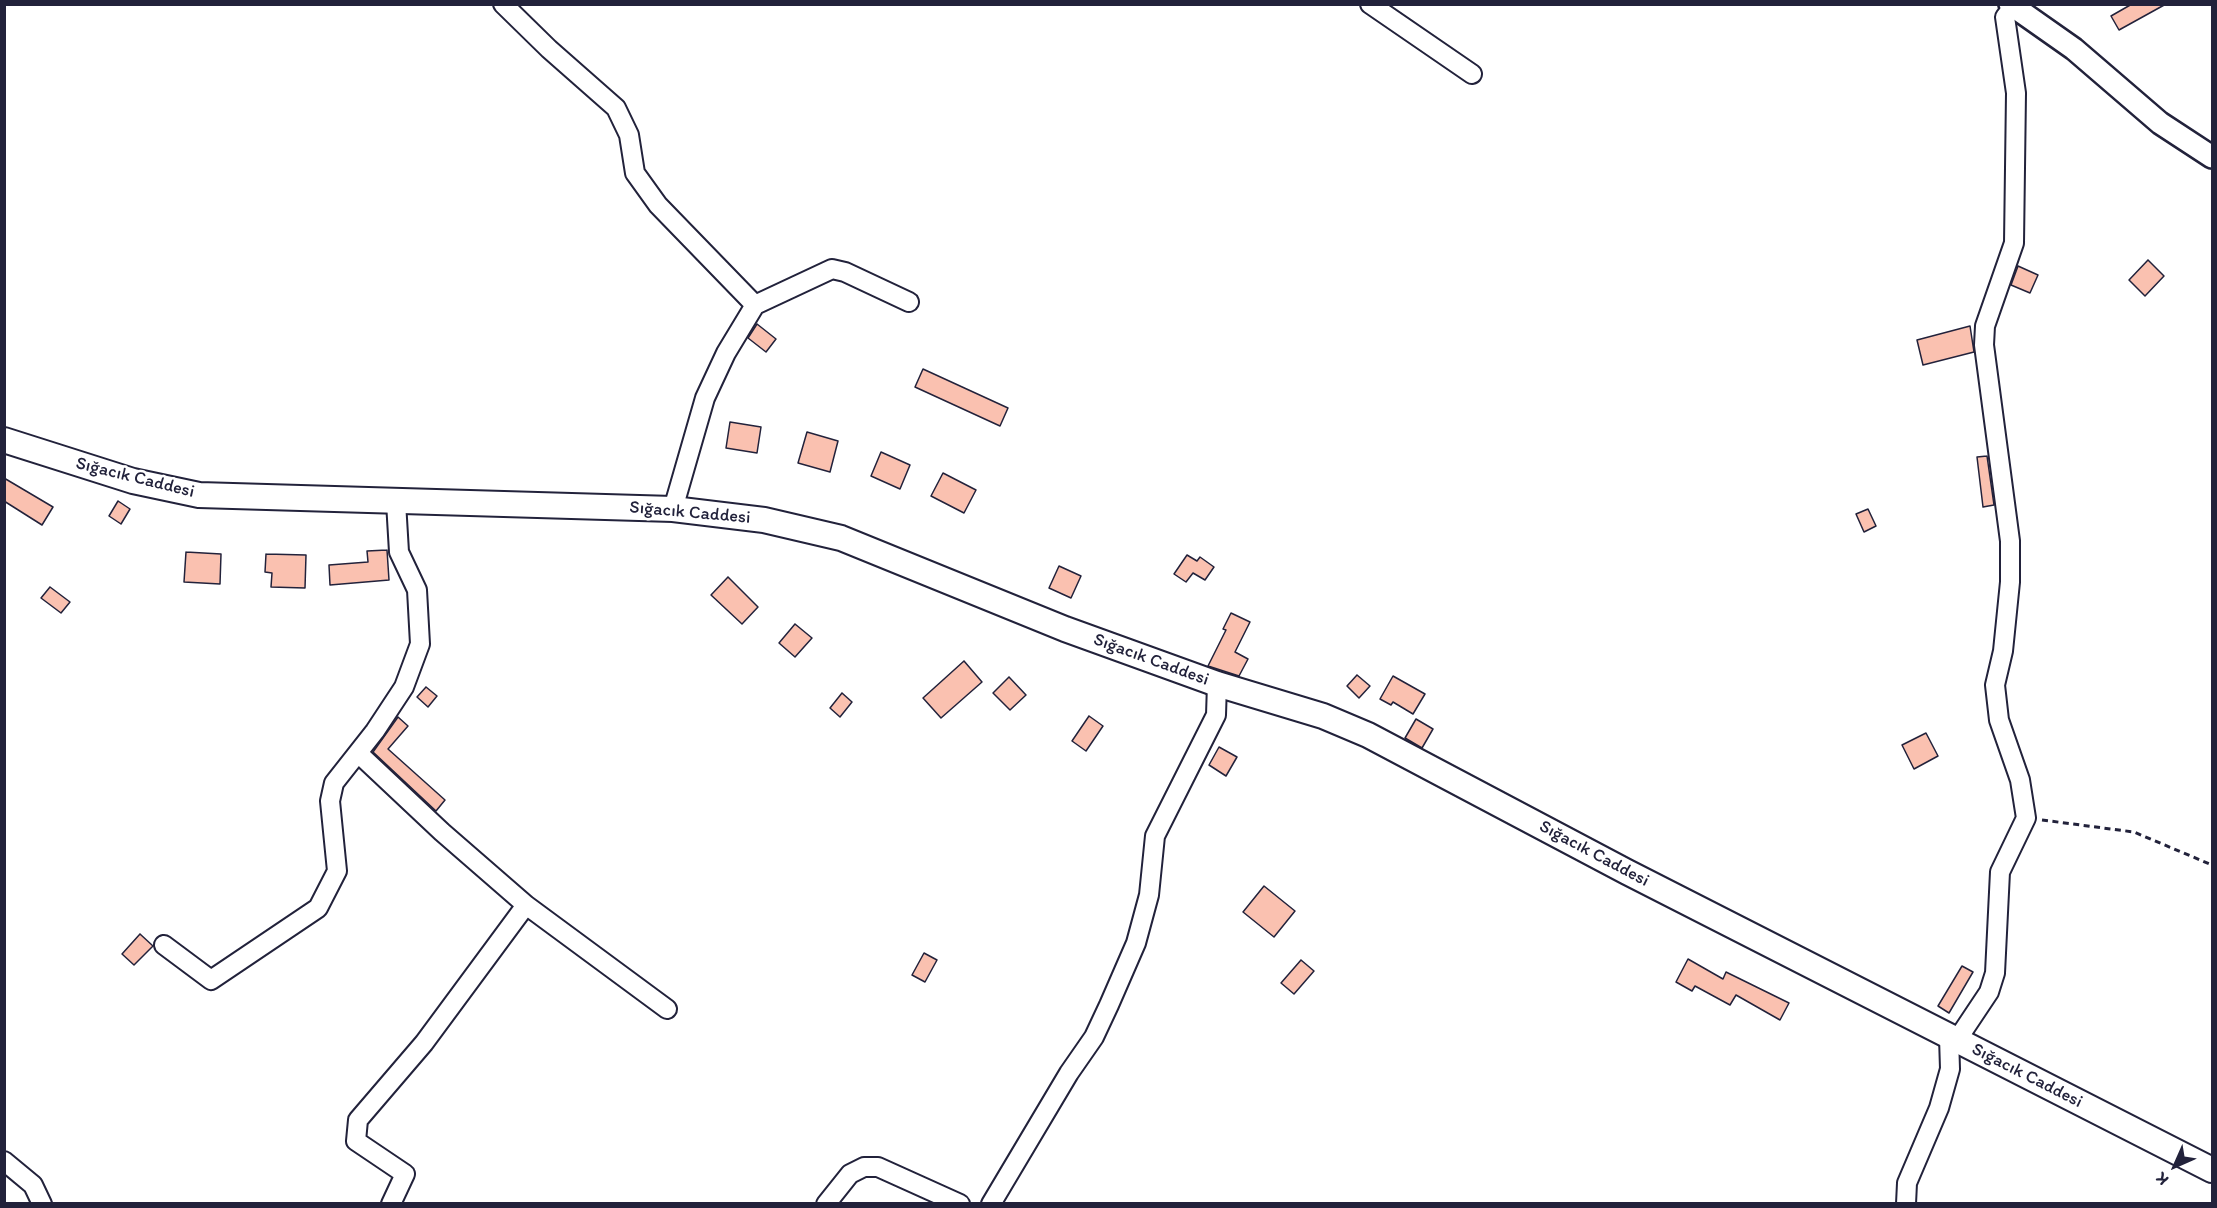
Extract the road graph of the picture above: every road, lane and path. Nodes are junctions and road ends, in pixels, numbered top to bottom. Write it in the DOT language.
graph roads {
  1 [pos="503,4"];
  2 [pos="1370,4"];
  3 [pos="2012,6"];
  4 [pos="1472,74"];
  5 [pos="2212,157"];
  6 [pos="909,302"];
  7 [pos="755,305"];
  8 [pos="4,440"];
  9 [pos="396,502"];
  10 [pos="673,509"];
  11 [pos="1217,684"];
  12 [pos="358,753"];
  13 [pos="2026,818"];
  14 [pos="2212,865"];
  15 [pos="526,905"];
  16 [pos="164,945"];
  17 [pos="667,1009"];
  18 [pos="1949,1037"];
  19 [pos="4,1161"];
  20 [pos="2212,1170"];
  21 [pos="42,1203"];
  22 [pos="391,1203"];
  23 [pos="826,1203"];
  24 [pos="960,1203"];
  25 [pos="991,1203"];
  26 [pos="1906,1203"];
  1 -- 7 [label="street"];
  2 -- 4 [label="street"];
  3 -- 5 [label="street"];
  3 -- 13 [label="street"];
  6 -- 7 [label="street"];
  7 -- 10 [label="street"];
  8 -- 9 [label="main road, Sığacık Caddesi"];
  9 -- 10 [label="main road, Sığacık Caddesi"];
  9 -- 12 [label="street"];
  10 -- 11 [label="main road, Sığacık Caddesi"];
  11 -- 18 [label="main road, Sığacık Caddesi"];
  11 -- 25 [label="street"];
  12 -- 15 [label="street"];
  12 -- 16 [label="street"];
  13 -- 14 [label="path"];
  13 -- 18 [label="street"];
  15 -- 17 [label="street"];
  15 -- 22 [label="street"];
  18 -- 20 [label="main road, Sığacık Caddesi"];
  18 -- 26 [label="street"];
  19 -- 21 [label="street"];
  23 -- 24 [label="street"];
}
